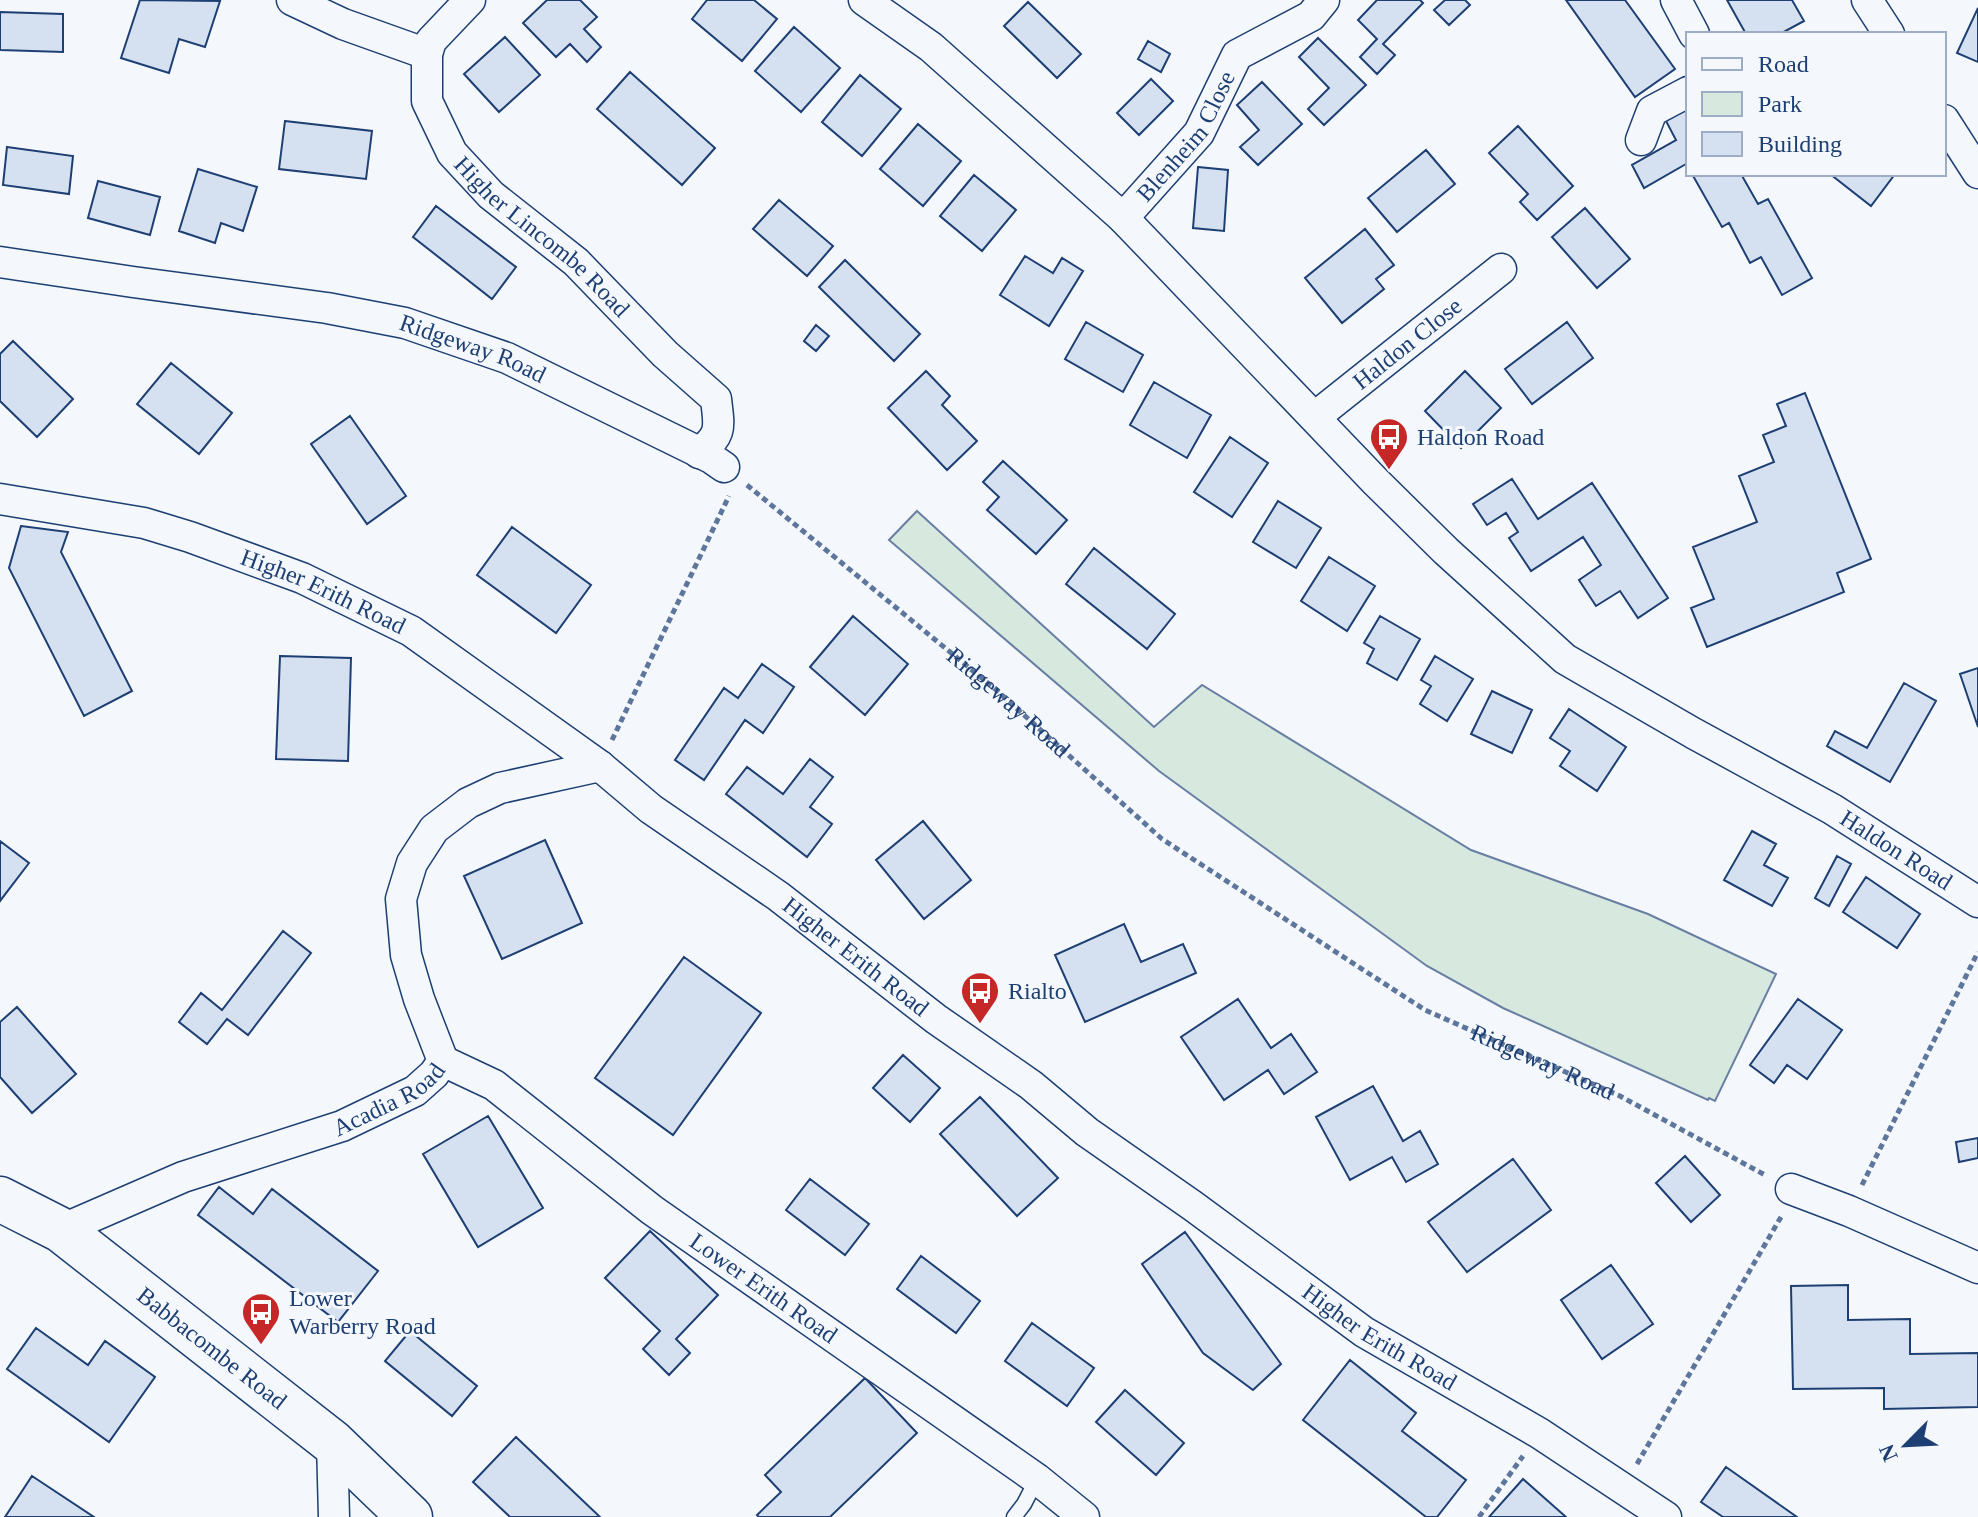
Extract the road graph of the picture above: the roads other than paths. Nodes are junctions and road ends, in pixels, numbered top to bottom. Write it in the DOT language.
graph roads {
  1 [pos="292,0"];
  2 [pos="470,0"];
  3 [pos="864,0"];
  4 [pos="1324,0"];
  5 [pos="1676,0"];
  6 [pos="1867,0"];
  7 [pos="1693,32"];
  8 [pos="1888,32"];
  9 [pos="427,54"];
  10 [pos="1686,93"];
  11 [pos="1946,123"];
  12 [pos="1641,140"];
  13 [pos="1977,169"];
  14 [pos="1123,218"];
  15 [pos="0,262"];
  16 [pos="1501,269"];
  17 [pos="1315,417"];
  18 [pos="720,466"];
  19 [pos="0,499"];
  20 [pos="600,766"];
  21 [pos="1971,890"];
  22 [pos="443,1061"];
  23 [pos="1791,1189"];
  24 [pos="0,1199"];
  25 [pos="61,1230"];
  26 [pos="1978,1268"];
  27 [pos="332,1442"];
  28 [pos="1037,1479"];
  29 [pos="334,1517"];
  30 [pos="410,1517"];
  31 [pos="1014,1517"];
  32 [pos="1084,1517"];
  33 [pos="1666,1517"];
  1 -- 9 [label="street"];
  2 -- 9 [label="street"];
  3 -- 14 [label="street, Haldon Road"];
  4 -- 14 [label="street, Blenheim Close"];
  5 -- 7 [label="street"];
  6 -- 8 [label="street"];
  9 -- 18 [label="street, Higher Lincombe Road"];
  10 -- 12 [label="street"];
  11 -- 13 [label="street"];
  14 -- 17 [label="street, Haldon Road"];
  15 -- 18 [label="street, Ridgeway Road"];
  16 -- 17 [label="street, Haldon Close"];
  17 -- 21 [label="street, Haldon Road"];
  19 -- 20 [label="street, Higher Erith Road"];
  20 -- 22 [label="street, Acadia Road"];
  20 -- 33 [label="street, Higher Erith Road"];
  22 -- 25 [label="street, Acadia Road"];
  22 -- 28 [label="street, Lower Erith Road"];
  23 -- 26 [label="street"];
  24 -- 25 [label="main road, Babbacombe Road"];
  25 -- 27 [label="main road, Babbacombe Road"];
  27 -- 29 [label="street"];
  27 -- 30 [label="main road, Babbacombe Road"];
  28 -- 31 [label="lane"];
  28 -- 32 [label="street, Lower Erith Road"];
}
